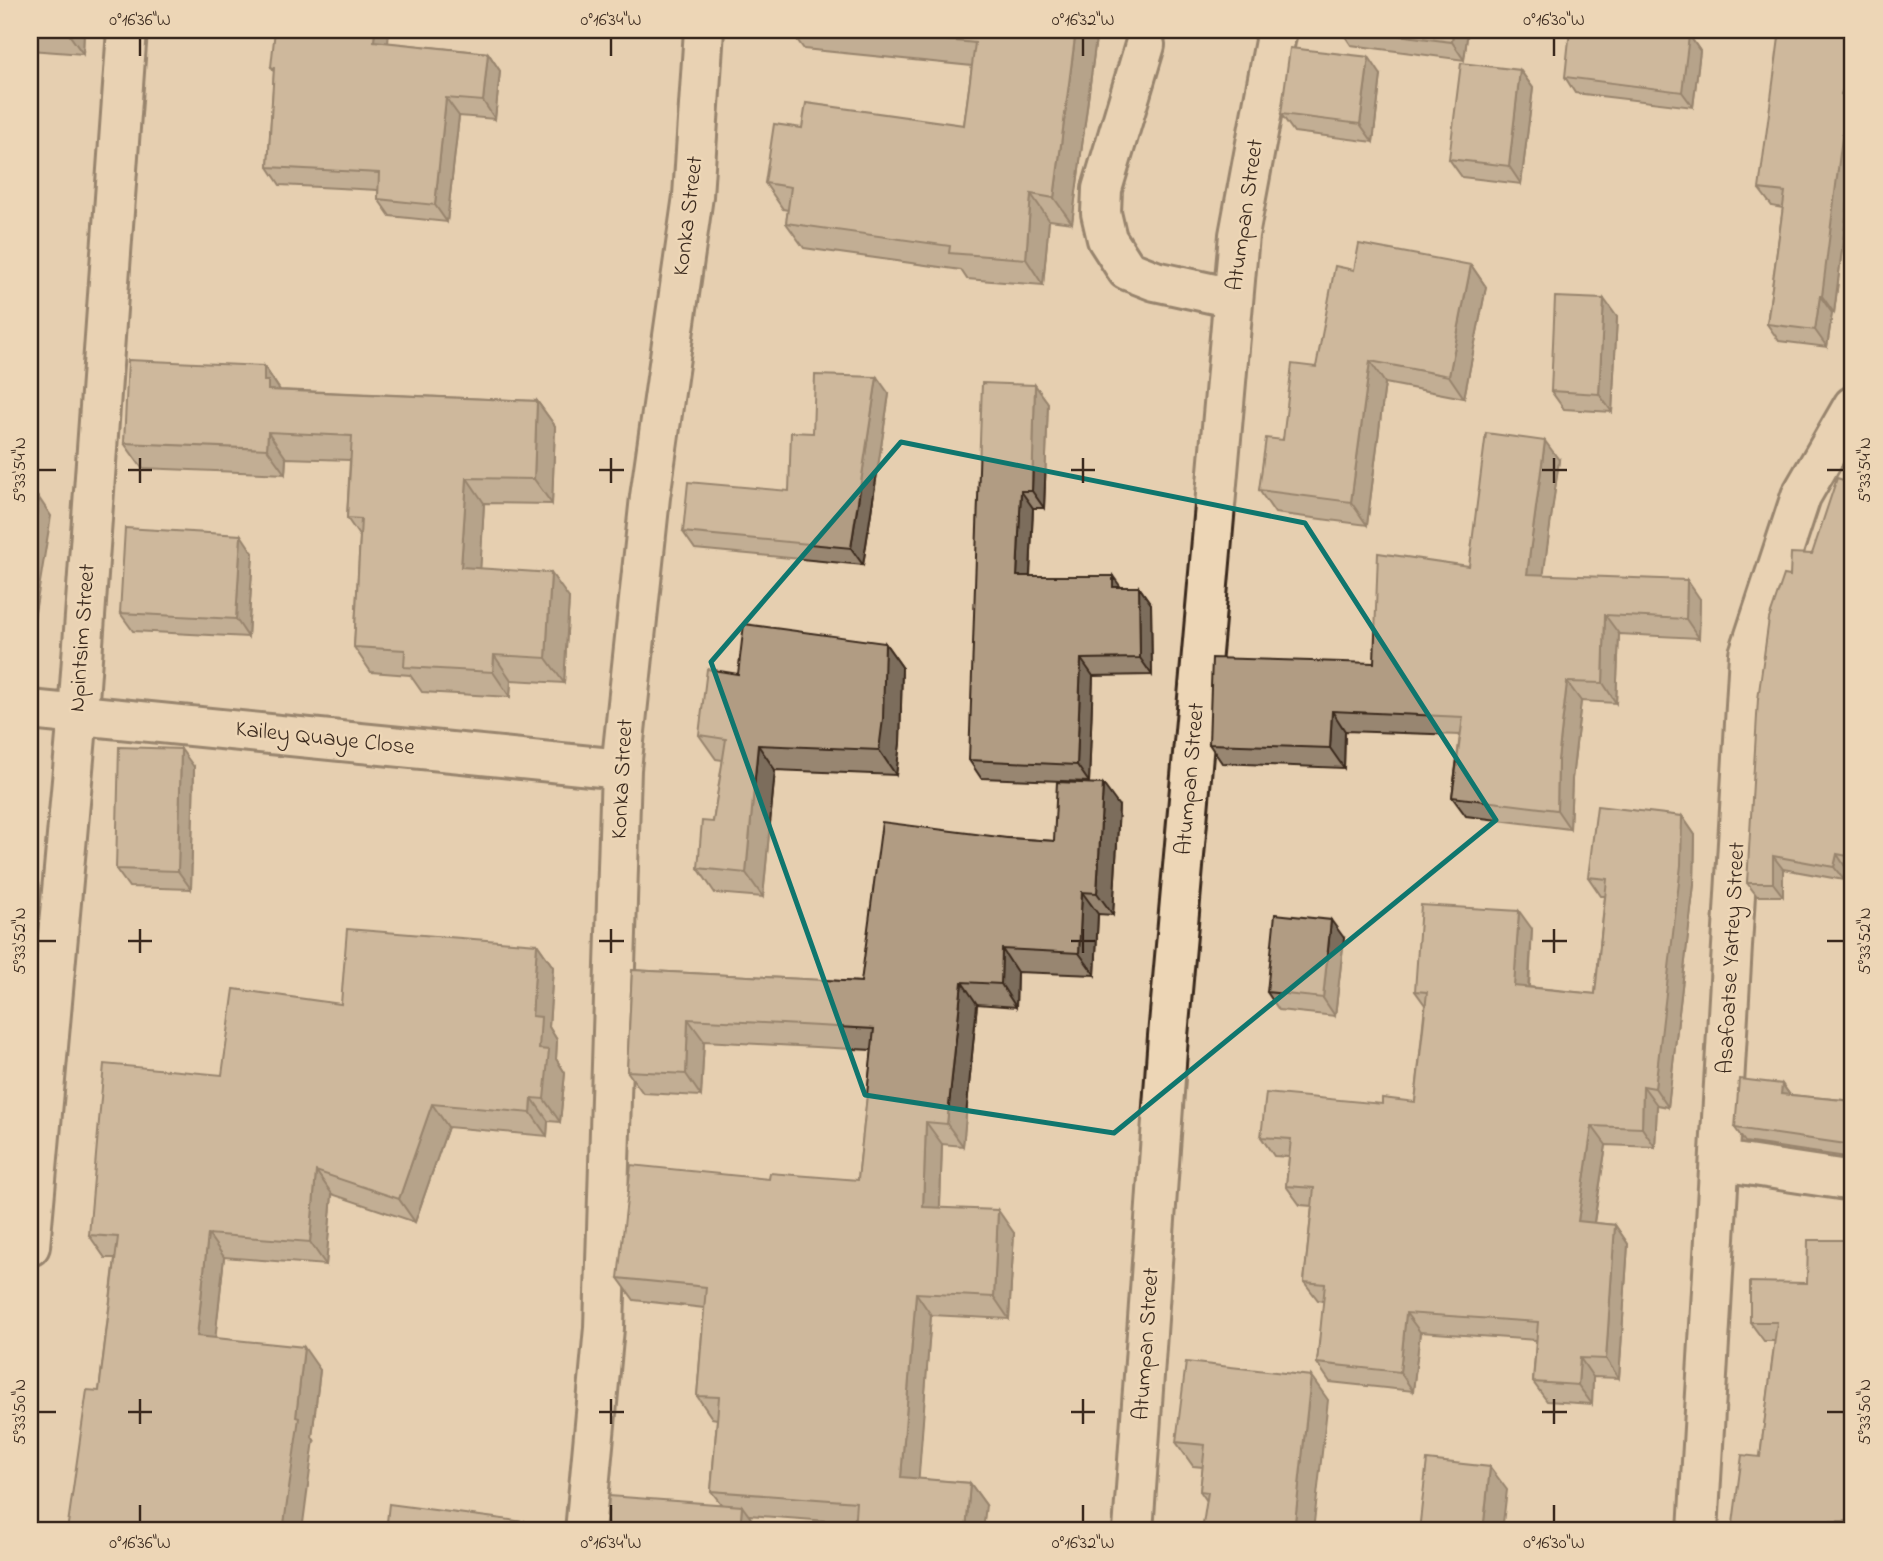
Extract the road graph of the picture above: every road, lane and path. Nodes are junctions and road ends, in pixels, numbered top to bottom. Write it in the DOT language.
graph roads {
  1 [pos="127,30"];
  2 [pos="704,30"];
  3 [pos="1277,30"];
  4 [pos="1145,45"];
  5 [pos="1234,299"];
  6 [pos="1853,406"];
  7 [pos="30,710"];
  8 [pos="78,714"];
  9 [pos="621,769"];
  10 [pos="1721,1161"];
  11 [pos="1853,1181"];
  12 [pos="30,1246"];
  13 [pos="585,1531"];
  14 [pos="1133,1531"];
  15 [pos="1698,1531"];
  1 -- 8 [label="street, Npintsim Street"];
  2 -- 9 [label="street, Konka Street"];
  3 -- 5 [label="street, Atumpan Street"];
  4 -- 5 [label="street"];
  5 -- 14 [label="street, Atumpan Street"];
  6 -- 10 [label="street, Asafoatse Yartey Street"];
  7 -- 8 [label="street, Kailey Quaye Close"];
  8 -- 9 [label="street, Kailey Quaye Close"];
  8 -- 12 [label="street, Npintsim Street"];
  9 -- 13 [label="street, Konka Street"];
  10 -- 11 [label="street"];
  10 -- 15 [label="street, Asafoatse Yartey Street"];
}
